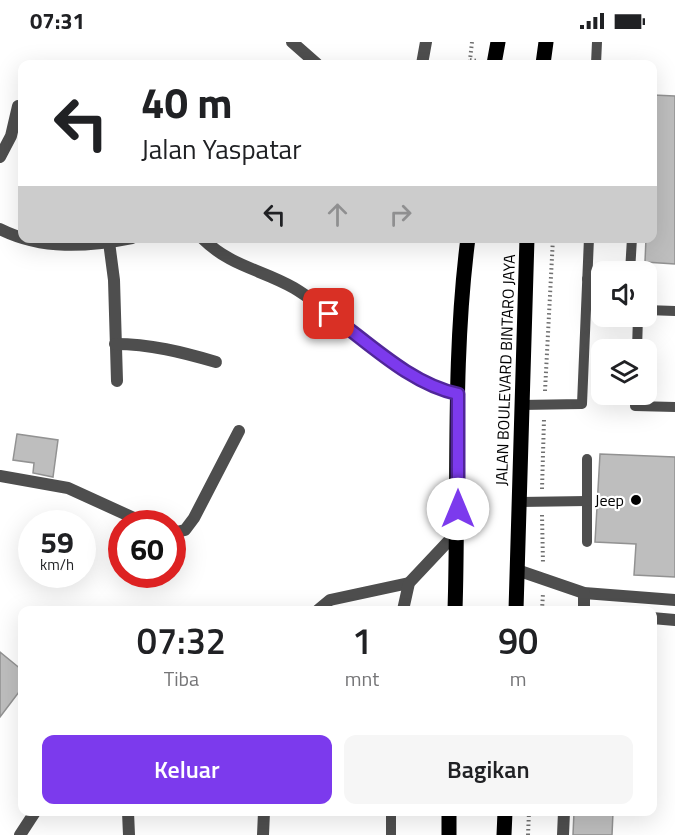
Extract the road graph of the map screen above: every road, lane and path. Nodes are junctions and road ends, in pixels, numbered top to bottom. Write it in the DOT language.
graph roads {
  1 [pos="292,42"];
  2 [pos="426,42"];
  3 [pos="472,42"];
  4 [pos="546,42"];
  5 [pos="597,42"];
  6 [pos="312,60"];
  7 [pos="423,60"];
  8 [pos="470,60"];
  9 [pos="544,60"];
  10 [pos="596,60"];
  11 [pos="18,106"];
  12 [pos="0,157"];
  13 [pos="0,229"];
  14 [pos="18,238"];
  15 [pos="39,243"];
  16 [pos="95,243"];
  17 [pos="109,243"];
  18 [pos="207,243"];
  19 [pos="467,243"];
  20 [pos="527,243"];
  21 [pos="553,243"];
  22 [pos="589,243"];
  23 [pos="632,243"];
  24 [pos="631,261"];
  25 [pos="587,279"];
  26 [pos="591,279"];
  27 [pos="657,310"];
  28 [pos="675,311"];
  29 [pos="115,344"];
  30 [pos="216,362"];
  31 [pos="117,381"];
  32 [pos="458,394"];
  33 [pos="521,405"];
  34 [pos="544,405"];
  35 [pos="635,405"];
  36 [pos="675,407"];
  37 [pos="239,431"];
  38 [pos="587,459"];
  39 [pos="0,476"];
  40 [pos="587,501"];
  41 [pos="520,502"];
  42 [pos="542,502"];
  43 [pos="116,510"];
  44 [pos="186,528"];
  45 [pos="458,532"];
  46 [pos="587,542"];
  47 [pos="518,570"];
  48 [pos="544,579"];
  49 [pos="409,583"];
  50 [pos="584,593"];
  51 [pos="675,600"];
  52 [pos="323,606"];
  53 [pos="403,606"];
  54 [pos="455,606"];
  55 [pos="516,606"];
  56 [pos="542,606"];
  57 [pos="584,606"];
  58 [pos="657,618"];
  59 [pos="675,620"];
  60 [pos="32,816"];
  61 [pos="128,816"];
  62 [pos="264,816"];
  63 [pos="391,816"];
  64 [pos="449,816"];
  65 [pos="505,816"];
  66 [pos="529,816"];
  67 [pos="564,816"];
  68 [pos="20,835"];
  69 [pos="129,835"];
  70 [pos="263,835"];
  71 [pos="391,835"];
  72 [pos="448,835"];
  73 [pos="504,835"];
  74 [pos="528,835"];
  75 [pos="563,835"];
  1 -- 6 [label="street"];
  2 -- 7 [label="street"];
  3 -- 8 [label="path"];
  4 -- 9 [label="main road"];
  5 -- 10 [label="lane"];
  11 -- 12 [label="street"];
  13 -- 14 [label="street"];
  15 -- 16 [label="street"];
  17 -- 29 [label="street"];
  18 -- 32 [label="street"];
  19 -- 32 [label="main road"];
  20 -- 33 [label="main road, JALAN BOULEVARD BINTARO JAYA"];
  21 -- 34 [label="path"];
  22 -- 25 [label="lane"];
  23 -- 24 [label="lane"];
  25 -- 26 [label="lane"];
  25 -- 34 [label="lane"];
  27 -- 28 [label="lane"];
  29 -- 30 [label="street"];
  29 -- 31 [label="street"];
  32 -- 45 [label="main road"];
  33 -- 34 [label="lane"];
  33 -- 41 [label="main road, JALAN BOULEVARD BINTARO JAYA"];
  34 -- 42 [label="path"];
  35 -- 36 [label="lane"];
  37 -- 44 [label="street"];
  38 -- 40 [label="lane"];
  39 -- 43 [label="street"];
  40 -- 42 [label="lane"];
  40 -- 46 [label="lane"];
  41 -- 42 [label="lane"];
  41 -- 47 [label="main road, JALAN BOULEVARD BINTARO JAYA"];
  42 -- 48 [label="path"];
  45 -- 49 [label="street"];
  45 -- 54 [label="main road"];
  47 -- 48 [label="street"];
  47 -- 55 [label="main road, JALAN BOULEVARD BINTARO JAYA"];
  48 -- 50 [label="street"];
  48 -- 56 [label="path"];
  49 -- 52 [label="street"];
  49 -- 53 [label="street"];
  50 -- 51 [label="street"];
  50 -- 57 [label="street"];
  58 -- 59 [label="street"];
  60 -- 68 [label="street"];
  61 -- 69 [label="street"];
  62 -- 70 [label="street"];
  63 -- 71 [label="lane"];
  64 -- 72 [label="main road"];
  65 -- 73 [label="main road"];
  66 -- 74 [label="path"];
  67 -- 75 [label="street"];
}
